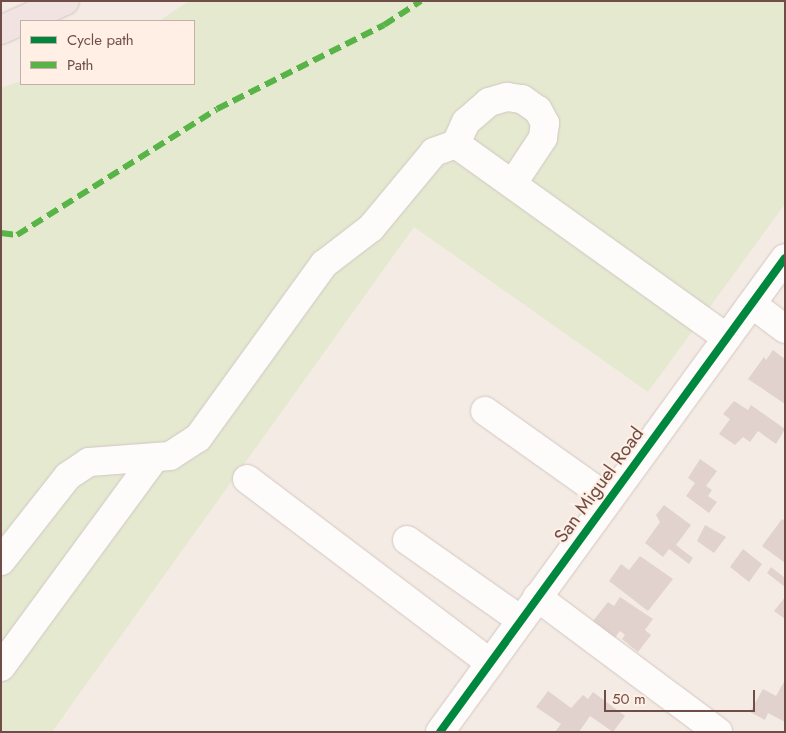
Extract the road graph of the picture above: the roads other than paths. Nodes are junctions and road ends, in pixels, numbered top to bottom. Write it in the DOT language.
graph roads {
  1 [pos="65,1"];
  2 [pos="23,20"];
  3 [pos="20,21"];
  4 [pos="1,30"];
  5 [pos="456,144"];
  6 [pos="513,183"];
  7 [pos="785,258"];
  8 [pos="752,304"];
  9 [pos="785,329"];
  10 [pos="727,338"];
  11 [pos="485,411"];
  12 [pos="154,457"];
  13 [pos="247,479"];
  14 [pos="609,499"];
  15 [pos="408,540"];
  16 [pos="1,561"];
  17 [pos="537,597"];
  18 [pos="521,620"];
  19 [pos="490,663"];
  20 [pos="1,667"];
  21 [pos="440,732"];
  22 [pos="718,732"];
  1 -- 2 [label="highway"];
  3 -- 4 [label="highway"];
  5 -- 6 [label="street"];
  5 -- 6 [label="street"];
  5 -- 12 [label="street"];
  6 -- 10 [label="street"];
  7 -- 8 [label="street, San Miguel Road"];
  8 -- 9 [label="street"];
  8 -- 10 [label="street, San Miguel Road"];
  10 -- 14 [label="street, San Miguel Road"];
  11 -- 14 [label="street"];
  12 -- 16 [label="street"];
  12 -- 20 [label="street"];
  13 -- 19 [label="street"];
  14 -- 17 [label="street, San Miguel Road"];
  15 -- 18 [label="street"];
  17 -- 18 [label="street, San Miguel Road"];
  17 -- 22 [label="street"];
  18 -- 19 [label="street, San Miguel Road"];
  19 -- 21 [label="street, San Miguel Road"];
}
